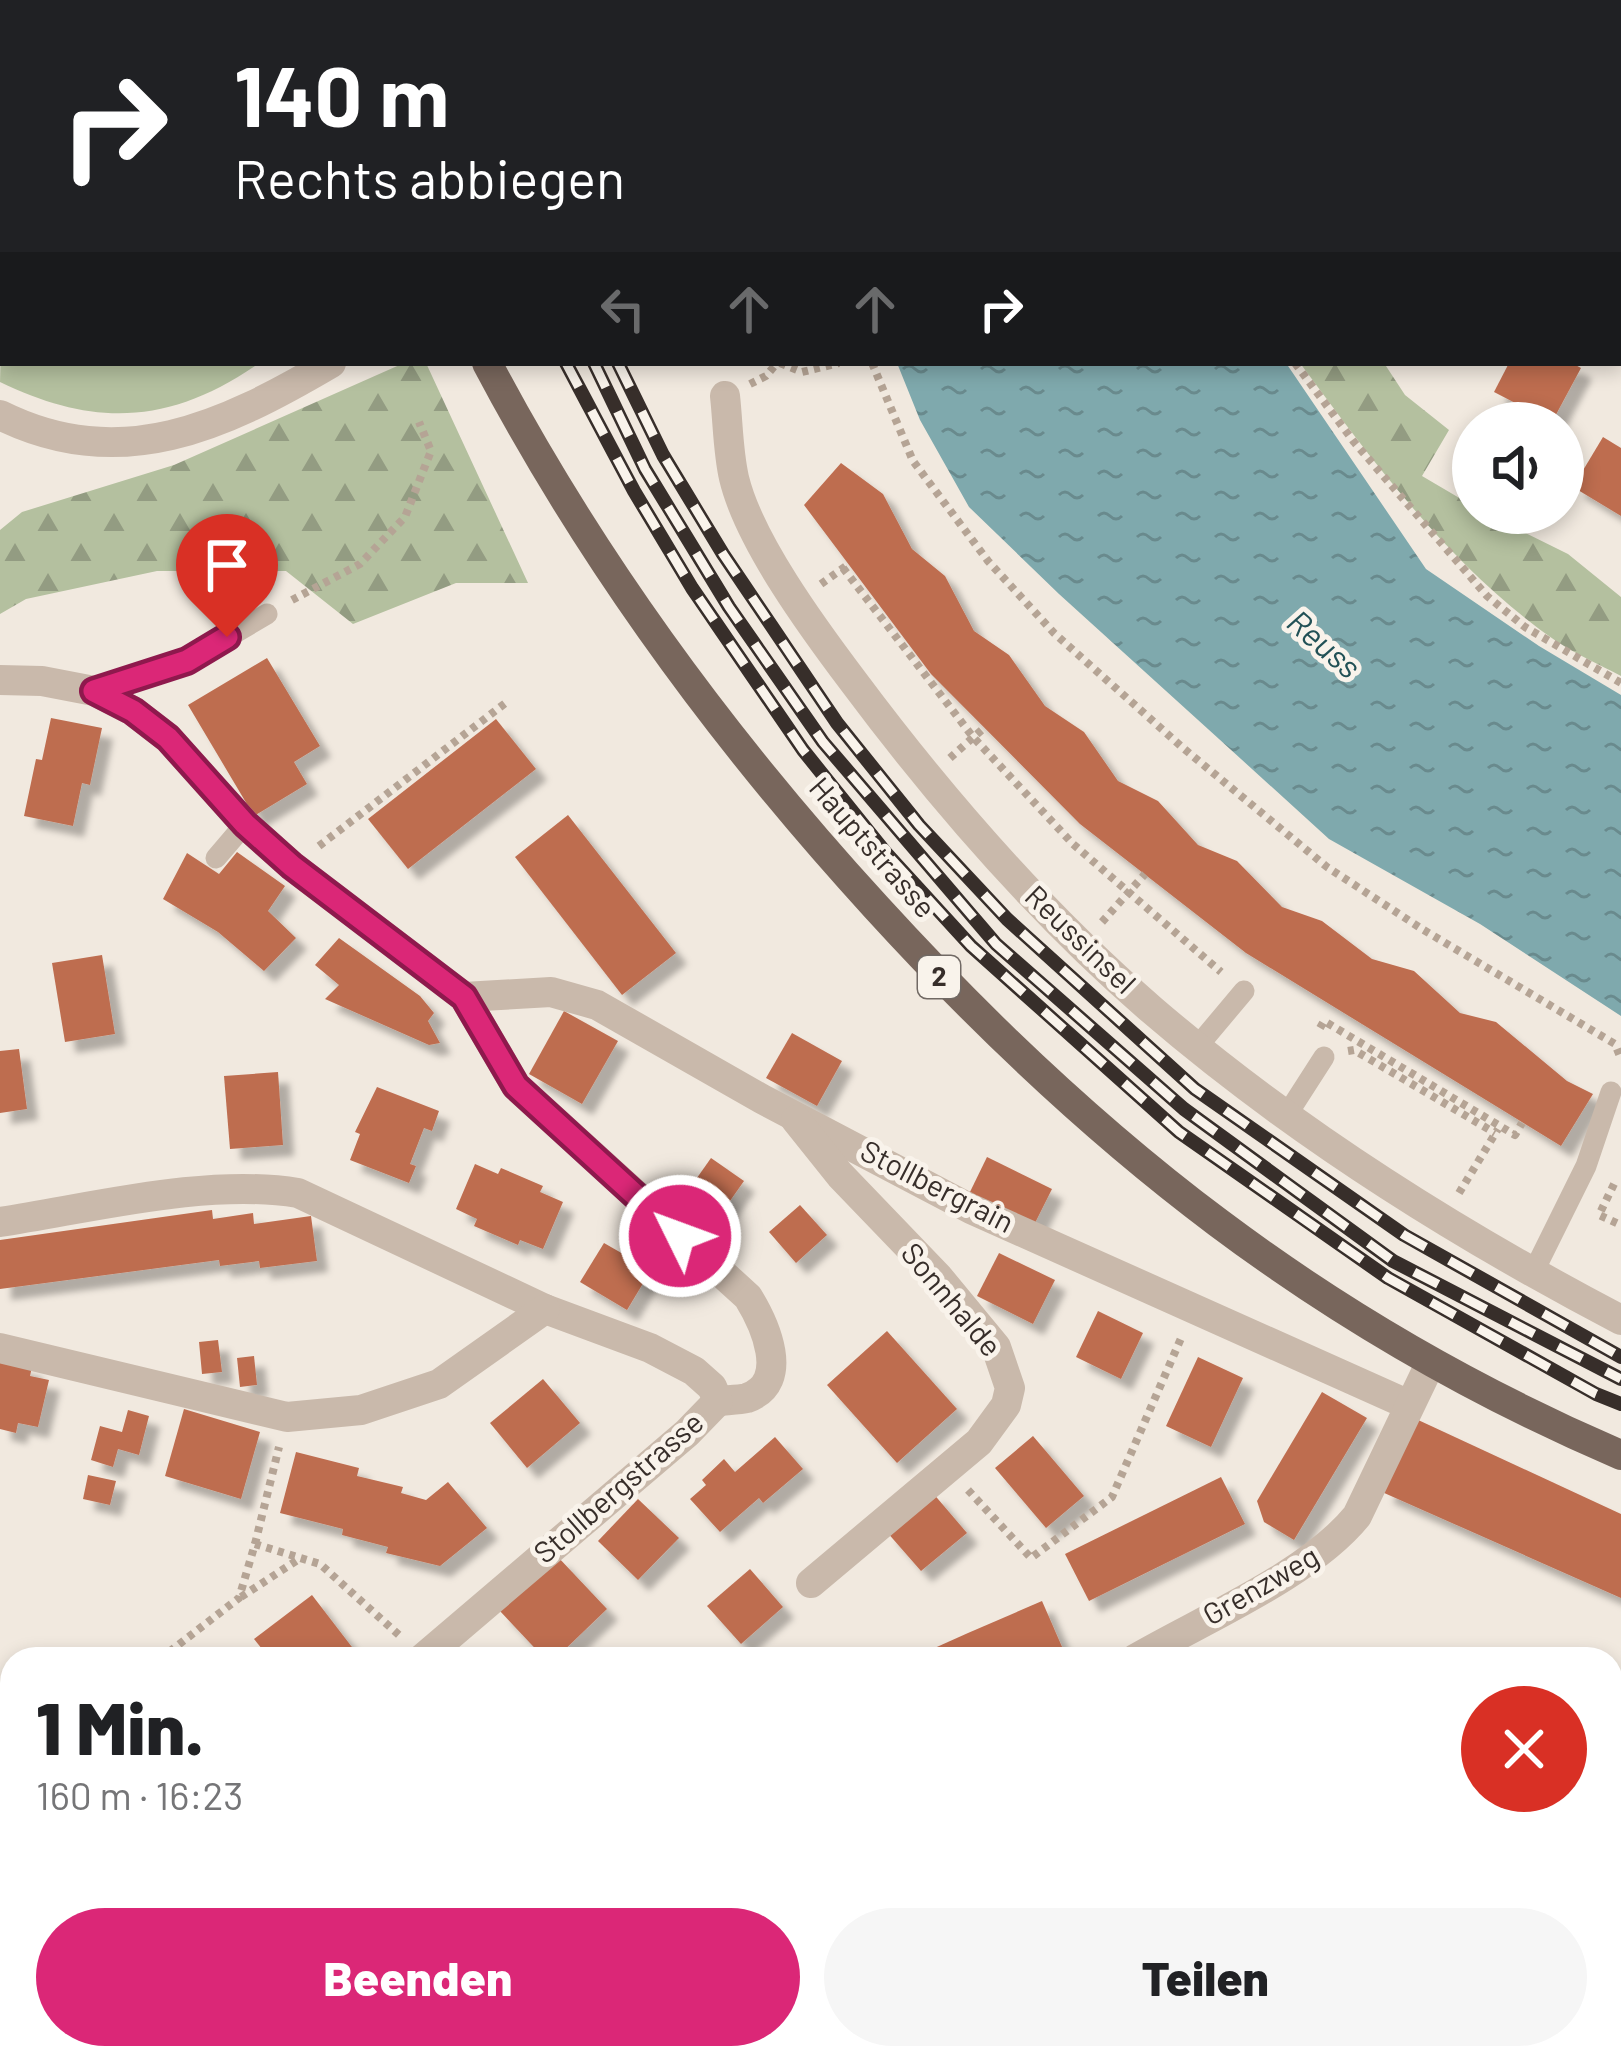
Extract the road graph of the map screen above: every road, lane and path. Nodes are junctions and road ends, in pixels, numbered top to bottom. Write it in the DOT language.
graph roads {
  1 [pos="326,366"];
  2 [pos="489,366"];
  3 [pos="787,366"];
  4 [pos="827,366"];
  5 [pos="873,366"];
  6 [pos="1297,366"];
  7 [pos="725,396"];
  8 [pos="0,416"];
  9 [pos="419,422"];
  10 [pos="828,579"];
  11 [pos="267,614"];
  12 [pos="0,680"];
  13 [pos="1621,683"];
  14 [pos="94,691"];
  15 [pos="508,701"];
  16 [pos="985,728"];
  17 [pos="974,737"];
  18 [pos="958,751"];
  19 [pos="245,824"];
  20 [pos="216,858"];
  21 [pos="292,866"];
  22 [pos="1145,874"];
  23 [pos="1129,892"];
  24 [pos="1116,906"];
  25 [pos="1244,991"];
  26 [pos="464,997"];
  27 [pos="1337,1010"];
  28 [pos="1329,1024"];
  29 [pos="1318,1032"];
  30 [pos="1185,1037"];
  31 [pos="1324,1057"];
  32 [pos="1621,1059"];
  33 [pos="1611,1092"];
  34 [pos="790,1112"];
  35 [pos="1288,1113"];
  36 [pos="1522,1123"];
  37 [pos="1497,1129"];
  38 [pos="1602,1210"];
  39 [pos="1443,1221"];
  40 [pos="0,1222"];
  41 [pos="1621,1226"];
  42 [pos="1533,1274"];
  43 [pos="545,1309"];
  44 [pos="1621,1320"];
  45 [pos="0,1348"];
  46 [pos="1430,1364"];
  47 [pos="1167,1370"];
  48 [pos="718,1401"];
  49 [pos="1409,1405"];
  50 [pos="286,1417"];
  51 [pos="1621,1455"];
  52 [pos="947,1467"];
  53 [pos="255,1544"];
  54 [pos="301,1558"];
  55 [pos="811,1583"];
  56 [pos="238,1598"];
  57 [pos="175,1647"];
  58 [pos="411,1647"];
  59 [pos="436,1647"];
  60 [pos="1156,1647"];
  1 -- 8 [label="street"];
  2 -- 46 [label="main road, Hauptstrasse / 2"];
  3 -- 4 [label="path"];
  5 -- 32 [label="path"];
  6 -- 13 [label="path"];
  7 -- 30 [label="street, Reussinsel"];
  9 -- 11 [label="path"];
  10 -- 17 [label="path"];
  11 -- 14 [label="lane"];
  12 -- 14 [label="street"];
  14 -- 19 [label="street"];
  15 -- 21 [label="path"];
  16 -- 17 [label="path"];
  17 -- 18 [label="path"];
  17 -- 23 [label="path"];
  19 -- 20 [label="lane"];
  19 -- 21 [label="street"];
  21 -- 26 [label="street"];
  22 -- 23 [label="path"];
  23 -- 24 [label="path"];
  23 -- 30 [label="path"];
  25 -- 30 [label="lane"];
  26 -- 34 [label="street, Stollbergrain"];
  26 -- 48 [label="street"];
  27 -- 28 [label="path"];
  28 -- 29 [label="path"];
  28 -- 37 [label="path"];
  30 -- 35 [label="street, Reussinsel"];
  31 -- 35 [label="lane"];
  31 -- 37 [label="path"];
  33 -- 42 [label="lane"];
  34 -- 49 [label="street, Stollbergrain"];
  34 -- 52 [label="street, Sonnhalde"];
  35 -- 39 [label="street, Reussinsel"];
  36 -- 37 [label="path"];
  37 -- 39 [label="path"];
  38 -- 41 [label="path"];
  39 -- 42 [label="street, Reussinsel"];
  40 -- 43 [label="street, Stollbergstrasse"];
  42 -- 44 [label="street, Reussinsel"];
  43 -- 48 [label="street, Stollbergstrasse"];
  43 -- 50 [label="street"];
  45 -- 50 [label="street"];
  46 -- 49 [label="street, Grenzweg"];
  46 -- 51 [label="main road, 2"];
  47 -- 52 [label="path"];
  48 -- 59 [label="street, Stollbergstrasse"];
  49 -- 60 [label="street, Grenzweg"];
  50 -- 53 [label="path"];
  52 -- 55 [label="street, Sonnhalde"];
  53 -- 54 [label="path"];
  53 -- 56 [label="path"];
  54 -- 56 [label="path"];
  54 -- 58 [label="path"];
  56 -- 57 [label="path"];
}
